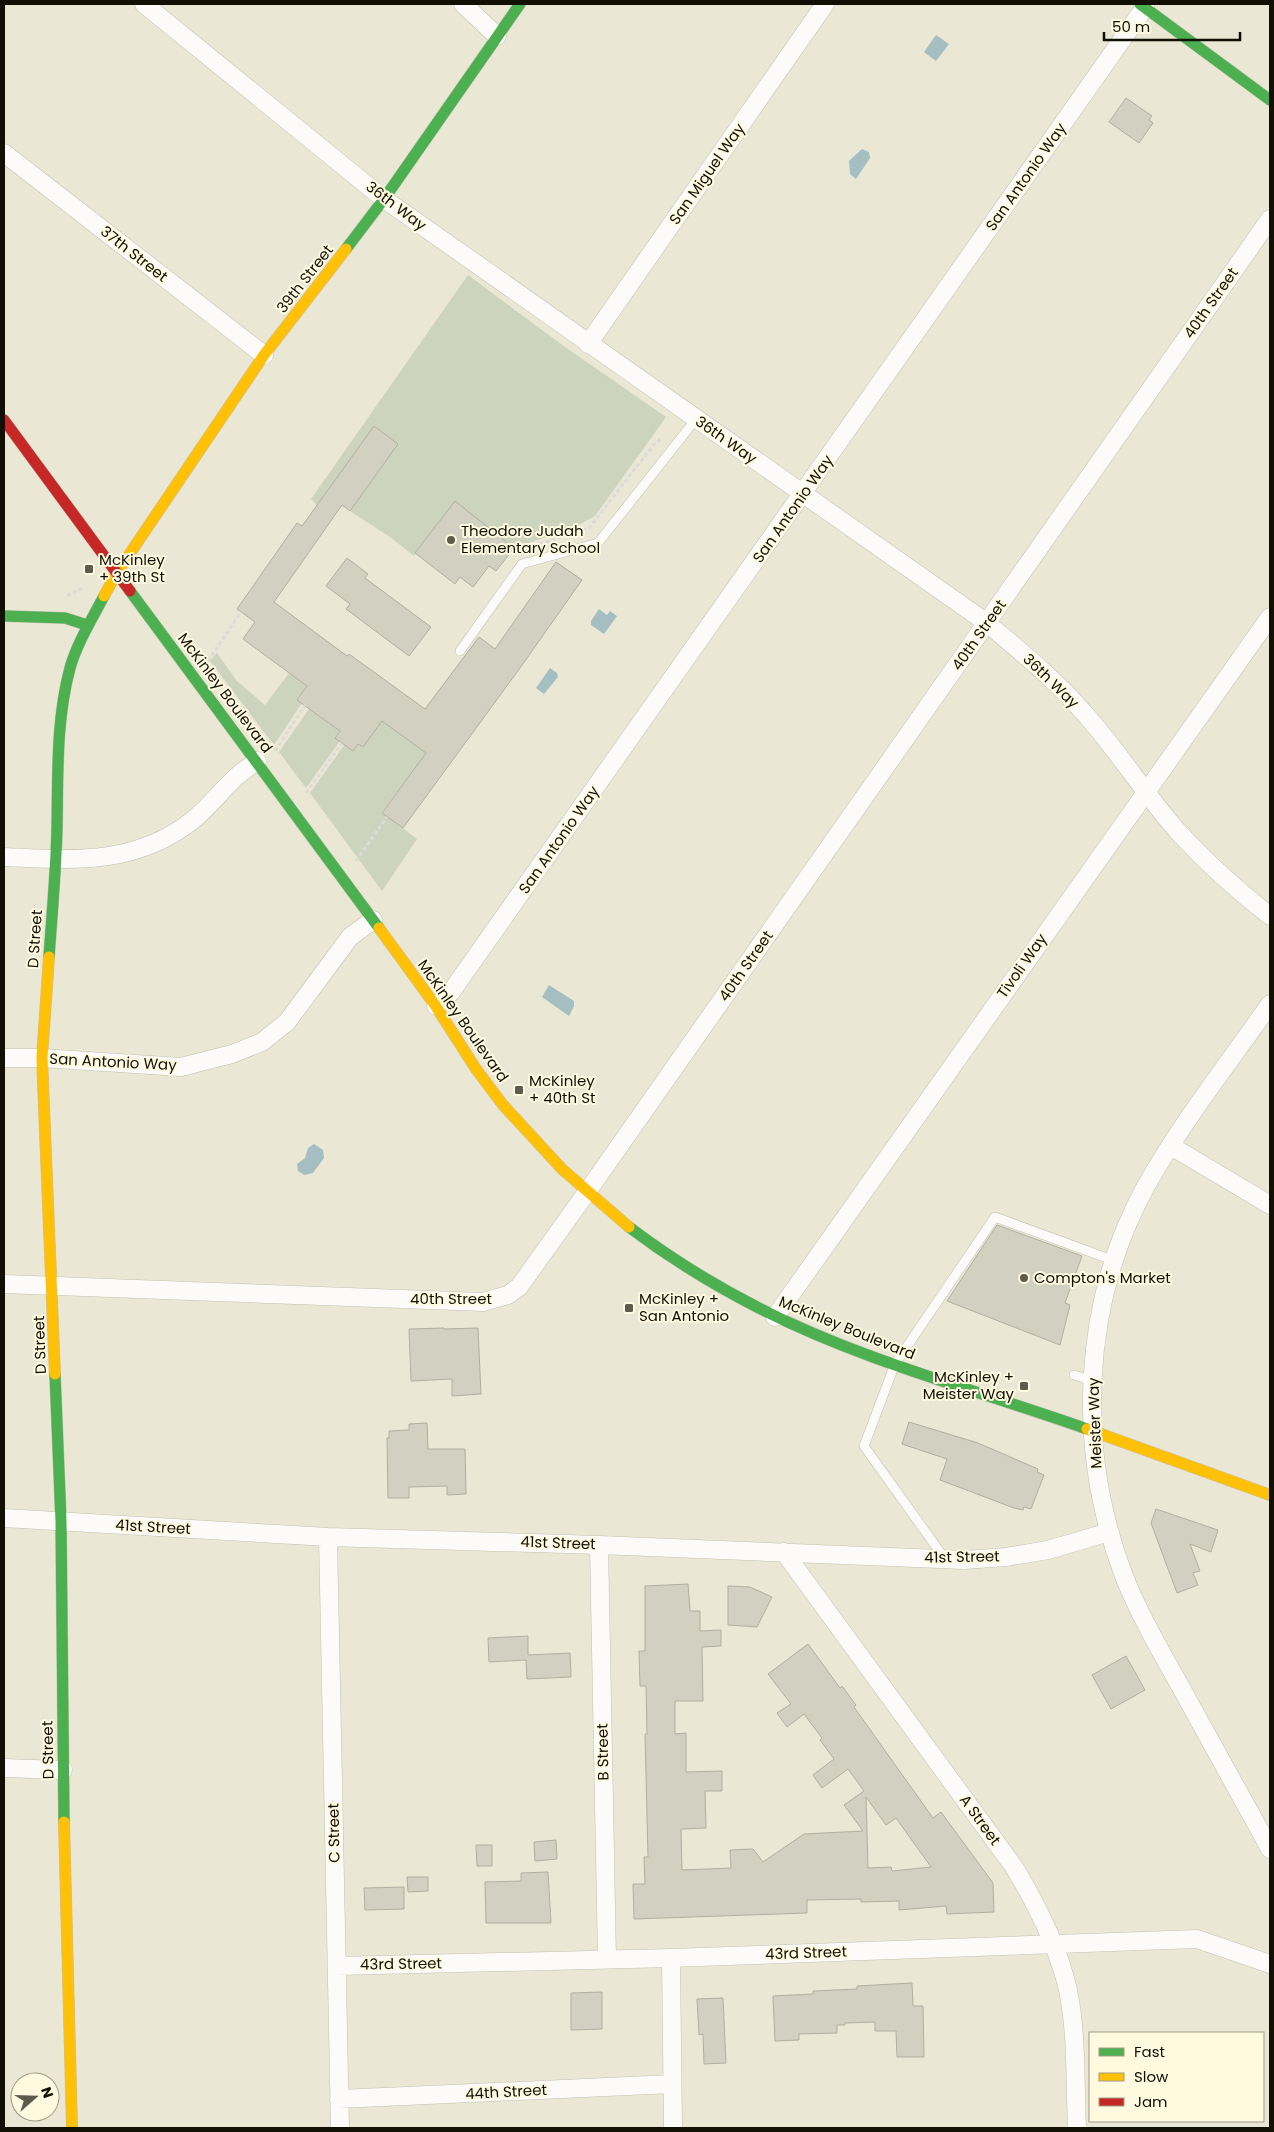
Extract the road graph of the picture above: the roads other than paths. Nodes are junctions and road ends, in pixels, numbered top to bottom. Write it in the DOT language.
graph roads {
  1 [pos="144,4"];
  2 [pos="463,4"];
  3 [pos="520,4"];
  4 [pos="825,4"];
  5 [pos="1144,5"];
  6 [pos="497,36"];
  7 [pos="1270,100"];
  8 [pos="4,154"];
  9 [pos="384,200"];
  10 [pos="1270,219"];
  11 [pos="588,344"];
  12 [pos="264,355"];
  13 [pos="696,419"];
  14 [pos="4,420"];
  15 [pos="803,494"];
  16 [pos="116,574"];
  17 [pos="4,616"];
  18 [pos="1270,617"];
  19 [pos="87,624"];
  20 [pos="987,624"];
  21 [pos="460,651"];
  22 [pos="257,761"];
  23 [pos="1146,790"];
  24 [pos="4,857"];
  25 [pos="56,859"];
  26 [pos="1270,916"];
  27 [pos="373,920"];
  28 [pos="1270,1004"];
  29 [pos="436,1006"];
  30 [pos="4,1058"];
  31 [pos="42,1058"];
  32 [pos="1171,1146"];
  33 [pos="587,1192"];
  34 [pos="1270,1206"];
  35 [pos="1114,1261"];
  36 [pos="4,1284"];
  37 [pos="53,1286"];
  38 [pos="775,1316"];
  39 [pos="895,1364"];
  40 [pos="1074,1375"];
  41 [pos="1093,1382"];
  42 [pos="1093,1431"];
  43 [pos="1270,1495"];
  44 [pos="4,1518"];
  45 [pos="61,1521"];
  46 [pos="1109,1532"];
  47 [pos="328,1537"];
  48 [pos="599,1544"];
  49 [pos="784,1552"];
  50 [pos="945,1559"];
  51 [pos="4,1768"];
  52 [pos="63,1770"];
  53 [pos="1268,1838"];
  54 [pos="1053,1943"];
  55 [pos="671,1958"];
  56 [pos="607,1959"];
  57 [pos="1270,1964"];
  58 [pos="337,1966"];
  59 [pos="672,2084"];
  60 [pos="339,2099"];
  61 [pos="72,2128"];
  62 [pos="340,2128"];
  63 [pos="673,2128"];
  64 [pos="1077,2128"];
  1 -- 9 [label="street, 36th Way"];
  2 -- 6 [label="street"];
  3 -- 6 [label="street, 39th Street"];
  4 -- 11 [label="street, San Miguel Way"];
  5 -- 7 [label="street"];
  5 -- 15 [label="street, San Antonio Way"];
  6 -- 9 [label="street, 39th Street"];
  8 -- 12 [label="street, 37th Street"];
  9 -- 11 [label="street, 36th Way"];
  9 -- 12 [label="street, 39th Street"];
  10 -- 20 [label="street, 40th Street"];
  11 -- 13 [label="street, 36th Way"];
  12 -- 16 [label="street, 39th Street"];
  13 -- 15 [label="street, 36th Way"];
  13 -- 21 [label="lane"];
  14 -- 16 [label="street, McKinley Boulevard"];
  15 -- 20 [label="street, 36th Way"];
  15 -- 29 [label="street, San Antonio Way"];
  16 -- 19 [label="street, D Street"];
  16 -- 22 [label="street, McKinley Boulevard"];
  17 -- 19 [label="street"];
  18 -- 23 [label="street, Tivoli Way"];
  19 -- 25 [label="street, D Street"];
  20 -- 23 [label="street, 36th Way"];
  20 -- 33 [label="street, 40th Street"];
  22 -- 25 [label="street"];
  22 -- 27 [label="street, McKinley Boulevard"];
  23 -- 26 [label="street, 36th Way"];
  23 -- 38 [label="street, Tivoli Way"];
  24 -- 25 [label="street"];
  25 -- 31 [label="street, D Street"];
  27 -- 29 [label="street, McKinley Boulevard"];
  27 -- 31 [label="street, San Antonio Way"];
  28 -- 32 [label="street, Meister Way"];
  29 -- 33 [label="street, McKinley Boulevard"];
  30 -- 31 [label="street, San Antonio Way"];
  31 -- 37 [label="street, D Street"];
  32 -- 34 [label="street"];
  32 -- 35 [label="street, Meister Way"];
  33 -- 37 [label="street, 40th Street"];
  33 -- 38 [label="street, McKinley Boulevard"];
  35 -- 39 [label="lane"];
  35 -- 41 [label="street, Meister Way"];
  36 -- 37 [label="street, 40th Street"];
  37 -- 45 [label="street, D Street"];
  38 -- 39 [label="street, McKinley Boulevard"];
  39 -- 42 [label="street, McKinley Boulevard"];
  39 -- 50 [label="lane"];
  40 -- 41 [label="lane"];
  41 -- 42 [label="street, Meister Way"];
  42 -- 43 [label="street, McKinley Boulevard"];
  42 -- 46 [label="street, Meister Way"];
  44 -- 45 [label="street, 41st Street"];
  45 -- 47 [label="street, 41st Street"];
  45 -- 52 [label="street, D Street"];
  46 -- 50 [label="street, 41st Street"];
  46 -- 53 [label="street, Meister Way"];
  47 -- 48 [label="street, 41st Street"];
  47 -- 58 [label="street, C Street"];
  48 -- 49 [label="street, 41st Street"];
  48 -- 56 [label="street, B Street"];
  49 -- 50 [label="street, 41st Street"];
  49 -- 54 [label="street, A Street"];
  51 -- 52 [label="street"];
  52 -- 61 [label="street, D Street"];
  54 -- 55 [label="street, 43rd Street"];
  54 -- 57 [label="street, 43rd Street"];
  54 -- 64 [label="street, A Street"];
  55 -- 56 [label="street, 43rd Street"];
  55 -- 59 [label="street"];
  56 -- 58 [label="street, 43rd Street"];
  58 -- 60 [label="street, C Street"];
  59 -- 60 [label="street, 44th Street"];
  59 -- 63 [label="street"];
  60 -- 62 [label="street, C Street"];
}
